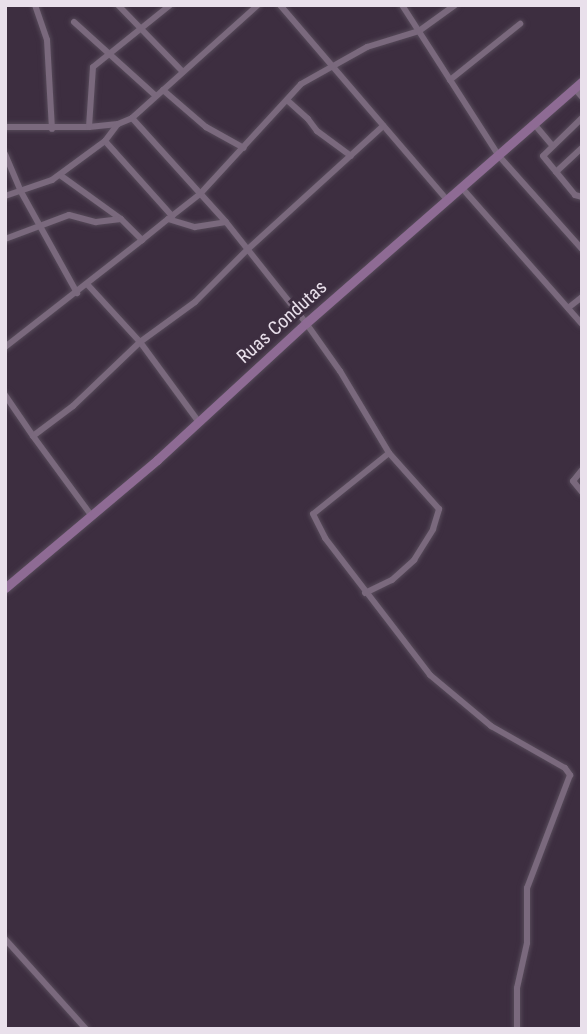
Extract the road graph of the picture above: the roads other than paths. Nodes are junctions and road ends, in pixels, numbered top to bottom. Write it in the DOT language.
graph roads {
  1 [pos="35,5"];
  2 [pos="118,5"];
  3 [pos="170,5"];
  4 [pos="258,5"];
  5 [pos="280,5"];
  6 [pos="402,5"];
  7 [pos="455,5"];
  8 [pos="74,22"];
  9 [pos="520,24"];
  10 [pos="140,28"];
  11 [pos="419,31"];
  12 [pos="109,55"];
  13 [pos="332,66"];
  14 [pos="183,72"];
  15 [pos="450,80"];
  16 [pos="578,85"];
  17 [pos="163,90"];
  18 [pos="156,96"];
  19 [pos="582,97"];
  20 [pos="287,100"];
  21 [pos="132,118"];
  22 [pos="581,121"];
  23 [pos="118,124"];
  24 [pos="535,125"];
  25 [pos="383,126"];
  26 [pos="5,127"];
  27 [pos="89,127"];
  28 [pos="52,128"];
  29 [pos="105,141"];
  30 [pos="552,145"];
  31 [pos="244,148"];
  32 [pos="582,148"];
  33 [pos="5,155"];
  34 [pos="351,156"];
  35 [pos="499,156"];
  36 [pos="556,172"];
  37 [pos="60,175"];
  38 [pos="462,188"];
  39 [pos="20,190"];
  40 [pos="200,194"];
  41 [pos="5,196"];
  42 [pos="582,197"];
  43 [pos="448,201"];
  44 [pos="170,218"];
  45 [pos="121,219"];
  46 [pos="226,222"];
  47 [pos="41,226"];
  48 [pos="5,239"];
  49 [pos="142,240"];
  50 [pos="248,249"];
  51 [pos="582,249"];
  52 [pos="87,284"];
  53 [pos="78,293"];
  54 [pos="582,297"];
  55 [pos="568,308"];
  56 [pos="306,323"];
  57 [pos="582,324"];
  58 [pos="140,342"];
  59 [pos="5,347"];
  60 [pos="5,395"];
  61 [pos="198,421"];
  62 [pos="33,436"];
  63 [pos="389,453"];
  64 [pos="582,470"];
  65 [pos="582,492"];
  66 [pos="91,515"];
  67 [pos="7,581"];
  68 [pos="365,593"];
  69 [pos="5,939"];
  70 [pos="86,1029"];
  71 [pos="517,1029"];
  1 -- 28 [label="street"];
  2 -- 10 [label="street"];
  3 -- 10 [label="street"];
  4 -- 14 [label="street"];
  5 -- 13 [label="street"];
  6 -- 11 [label="street"];
  7 -- 11 [label="street"];
  8 -- 12 [label="street"];
  9 -- 15 [label="street"];
  10 -- 12 [label="street"];
  10 -- 14 [label="street"];
  11 -- 13 [label="street"];
  11 -- 15 [label="street"];
  12 -- 18 [label="street"];
  12 -- 27 [label="street"];
  13 -- 20 [label="street"];
  13 -- 25 [label="street"];
  14 -- 17 [label="street"];
  15 -- 35 [label="street"];
  16 -- 19 [label="street"];
  16 -- 24 [label="street, Ruas Condutas"];
  17 -- 18 [label="street"];
  17 -- 31 [label="street"];
  18 -- 21 [label="street"];
  20 -- 31 [label="street"];
  20 -- 34 [label="street"];
  21 -- 23 [label="street"];
  21 -- 40 [label="street"];
  22 -- 30 [label="street"];
  23 -- 27 [label="street"];
  23 -- 29 [label="street"];
  24 -- 30 [label="street"];
  24 -- 35 [label="street, Ruas Condutas"];
  25 -- 34 [label="street"];
  25 -- 43 [label="street"];
  26 -- 28 [label="street"];
  27 -- 28 [label="street"];
  29 -- 37 [label="street"];
  29 -- 44 [label="street"];
  30 -- 36 [label="street"];
  31 -- 40 [label="street"];
  32 -- 36 [label="street"];
  33 -- 39 [label="street"];
  34 -- 50 [label="street"];
  35 -- 38 [label="street, Ruas Condutas"];
  35 -- 51 [label="street"];
  36 -- 42 [label="street"];
  37 -- 39 [label="street"];
  37 -- 45 [label="street"];
  38 -- 43 [label="street, Ruas Condutas"];
  38 -- 55 [label="street"];
  39 -- 41 [label="street"];
  39 -- 47 [label="street"];
  40 -- 44 [label="street"];
  40 -- 46 [label="street"];
  43 -- 56 [label="street, Ruas Condutas"];
  44 -- 46 [label="street"];
  44 -- 49 [label="street"];
  45 -- 47 [label="street"];
  45 -- 49 [label="street"];
  46 -- 50 [label="street"];
  47 -- 48 [label="street"];
  47 -- 53 [label="street"];
  49 -- 52 [label="street"];
  50 -- 56 [label="street"];
  50 -- 58 [label="street"];
  52 -- 53 [label="street"];
  52 -- 58 [label="street"];
  53 -- 59 [label="street"];
  54 -- 55 [label="street"];
  55 -- 57 [label="street"];
  56 -- 61 [label="street, Ruas Condutas"];
  56 -- 63 [label="street"];
  58 -- 61 [label="street"];
  58 -- 62 [label="street"];
  60 -- 62 [label="street"];
  61 -- 66 [label="street, Ruas Condutas"];
  62 -- 66 [label="street"];
  63 -- 68 [label="street"];
  63 -- 68 [label="street"];
  64 -- 65 [label="street"];
  66 -- 67 [label="street, Ruas Condutas"];
  68 -- 71 [label="street"];
  69 -- 70 [label="street"];
}
